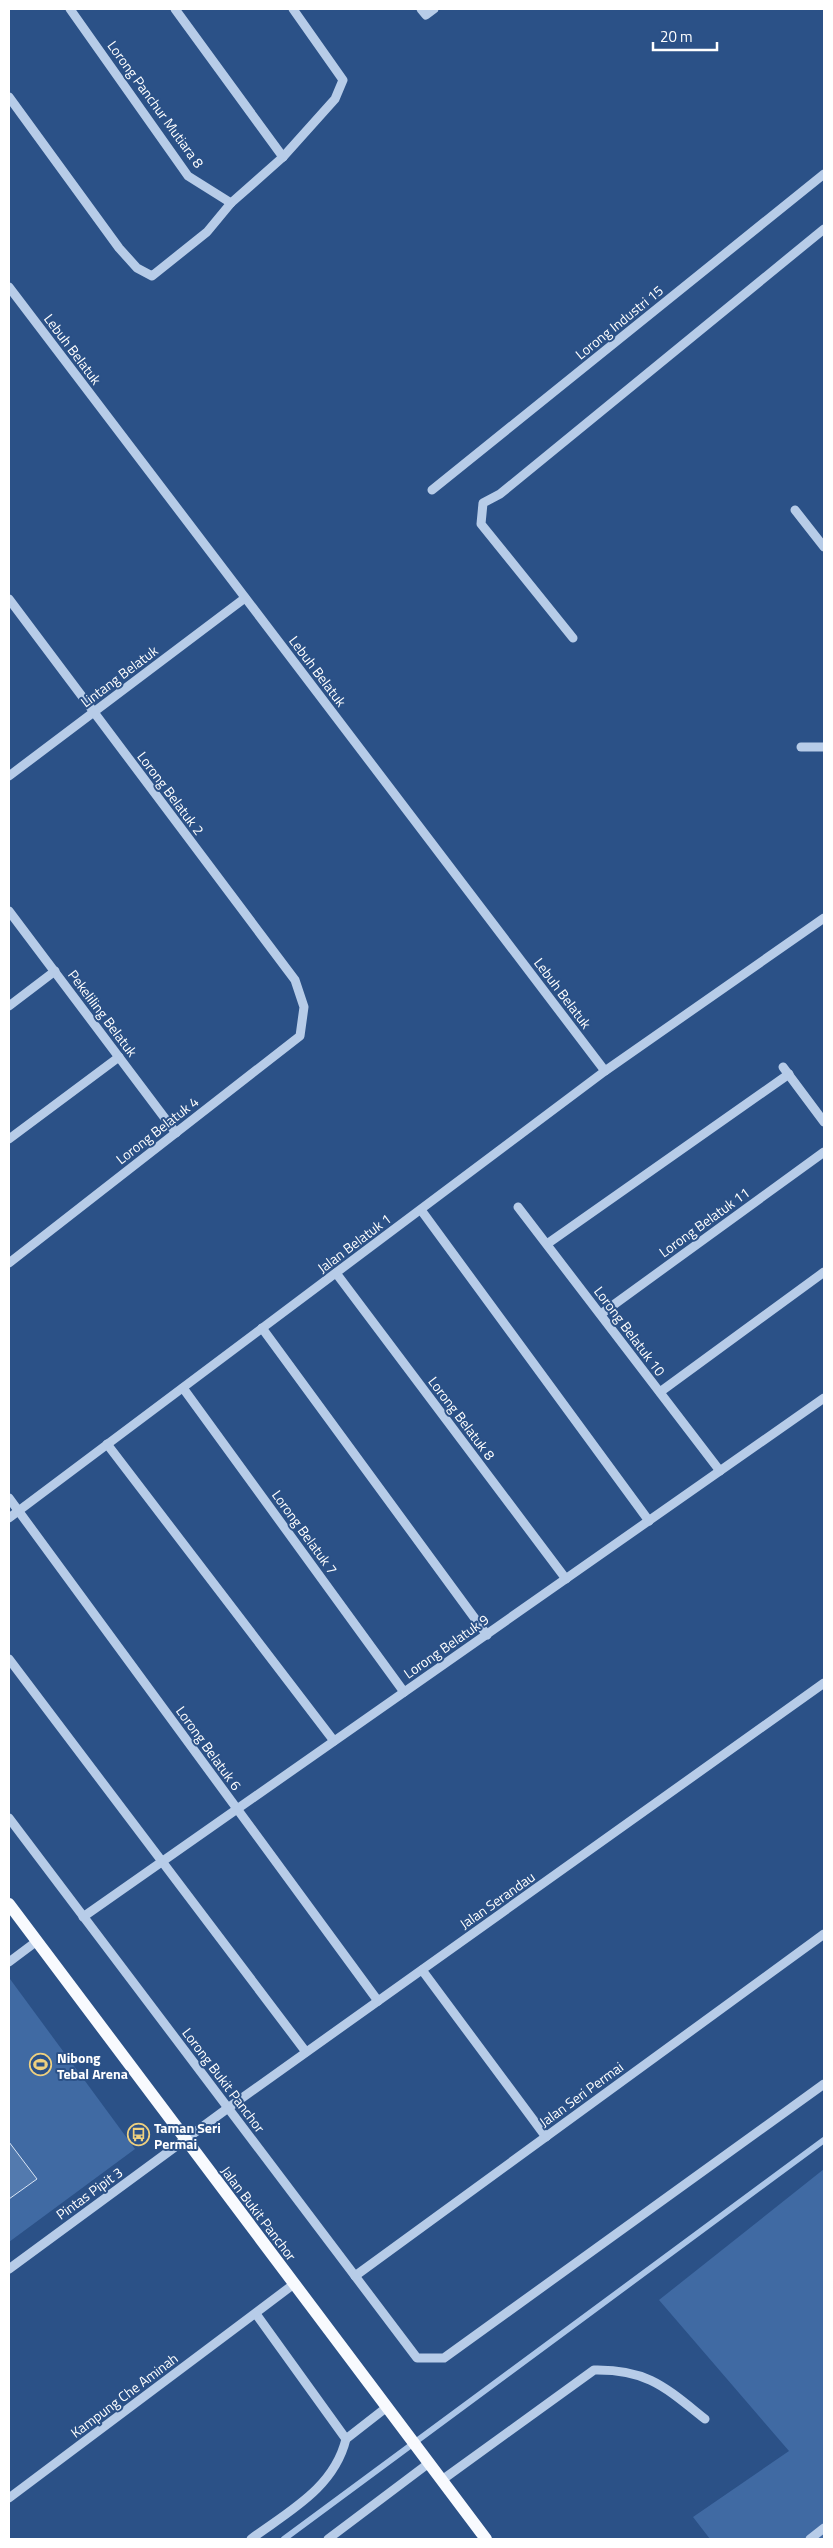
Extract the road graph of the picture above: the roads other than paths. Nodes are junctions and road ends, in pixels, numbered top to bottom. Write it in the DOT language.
graph roads {
  1 [pos="70,9"];
  2 [pos="175,9"];
  3 [pos="293,9"];
  4 [pos="421,9"];
  5 [pos="434,9"];
  6 [pos="9,97"];
  7 [pos="284,157"];
  8 [pos="824,174"];
  9 [pos="231,203"];
  10 [pos="824,229"];
  11 [pos="9,287"];
  12 [pos="432,490"];
  13 [pos="795,510"];
  14 [pos="824,547"];
  15 [pos="245,598"];
  16 [pos="9,599"];
  17 [pos="573,638"];
  18 [pos="94,712"];
  19 [pos="801,747"];
  20 [pos="824,747"];
  21 [pos="9,776"];
  22 [pos="9,911"];
  23 [pos="824,918"];
  24 [pos="55,971"];
  25 [pos="9,1006"];
  26 [pos="304,1007"];
  27 [pos="119,1057"];
  28 [pos="605,1072"];
  29 [pos="824,1122"];
  30 [pos="176,1133"];
  31 [pos="9,1139"];
  32 [pos="824,1152"];
  33 [pos="518,1207"];
  34 [pos="421,1210"];
  35 [pos="547,1244"];
  36 [pos="9,1263"];
  37 [pos="824,1272"];
  38 [pos="336,1273"];
  39 [pos="601,1314"];
  40 [pos="262,1328"];
  41 [pos="183,1388"];
  42 [pos="660,1392"];
  43 [pos="824,1398"];
  44 [pos="107,1444"];
  45 [pos="720,1471"];
  46 [pos="9,1498"];
  47 [pos="18,1511"];
  48 [pos="9,1518"];
  49 [pos="649,1521"];
  50 [pos="566,1579"];
  51 [pos="486,1635"];
  52 [pos="9,1659"];
  53 [pos="824,1683"];
  54 [pos="404,1692"];
  55 [pos="334,1742"];
  56 [pos="238,1809"];
  57 [pos="9,1818"];
  58 [pos="162,1862"];
  59 [pos="9,1904"];
  60 [pos="84,1917"];
  61 [pos="824,1934"];
  62 [pos="37,1941"];
  63 [pos="9,1962"];
  64 [pos="422,1970"];
  65 [pos="378,2001"];
  66 [pos="306,2052"];
  67 [pos="824,2084"];
  68 [pos="228,2108"];
  69 [pos="546,2136"];
  70 [pos="186,2140"];
  71 [pos="9,2269"];
  72 [pos="355,2276"];
  73 [pos="294,2284"];
  74 [pos="256,2314"];
  75 [pos="386,2407"];
  76 [pos="705,2419"];
  77 [pos="346,2439"];
  78 [pos="429,2463"];
  79 [pos="442,2480"];
  80 [pos="9,2498"];
  81 [pos="824,2528"];
  82 [pos="251,2539"];
  83 [pos="328,2539"];
  84 [pos="486,2539"];
  85 [pos="810,2539"];
  1 -- 9 [label="street, Lorong Panchur Mutiara 8"];
  2 -- 7 [label="street"];
  3 -- 7 [label="street"];
  4 -- 5 [label="street"];
  6 -- 9 [label="street"];
  7 -- 9 [label="street"];
  8 -- 12 [label="street, Lorong Industri 15"];
  10 -- 17 [label="street"];
  11 -- 15 [label="street, Lebuh Belatuk"];
  13 -- 14 [label="street"];
  15 -- 18 [label="street, Lintang Belatuk"];
  15 -- 28 [label="street, Lebuh Belatuk"];
  16 -- 18 [label="street, Lorong Belatuk 2"];
  18 -- 21 [label="street, Lintang Belatuk"];
  18 -- 26 [label="street, Lorong Belatuk 2"];
  19 -- 20 [label="street"];
  22 -- 24 [label="street, Pekeliling Belatuk"];
  23 -- 28 [label="street, Jalan Belatuk 1"];
  24 -- 25 [label="street"];
  24 -- 27 [label="street, Pekeliling Belatuk"];
  26 -- 30 [label="street, Lorong Belatuk 4"];
  27 -- 30 [label="street, Pekeliling Belatuk"];
  27 -- 31 [label="street"];
  28 -- 34 [label="street, Jalan Belatuk 1"];
  29 -- 35 [label="street"];
  30 -- 36 [label="street, Lorong Belatuk 4"];
  32 -- 39 [label="street, Lorong Belatuk 11"];
  33 -- 35 [label="street, Lorong Belatuk 10"];
  34 -- 38 [label="street, Jalan Belatuk 1"];
  34 -- 49 [label="street"];
  35 -- 39 [label="street, Lorong Belatuk 10"];
  37 -- 42 [label="street"];
  38 -- 40 [label="street, Jalan Belatuk 1"];
  38 -- 50 [label="street, Lorong Belatuk 8"];
  39 -- 42 [label="street, Lorong Belatuk 10"];
  40 -- 41 [label="street, Jalan Belatuk 1"];
  40 -- 51 [label="street"];
  41 -- 44 [label="street, Jalan Belatuk 1"];
  41 -- 54 [label="street, Lorong Belatuk 7"];
  42 -- 45 [label="street, Lorong Belatuk 10"];
  43 -- 45 [label="street, Lorong Belatuk 9"];
  44 -- 47 [label="street, Jalan Belatuk 1"];
  44 -- 55 [label="street"];
  45 -- 49 [label="street, Lorong Belatuk 9"];
  46 -- 47 [label="street, Lorong Belatuk 6"];
  47 -- 48 [label="street, Jalan Belatuk 1"];
  47 -- 56 [label="street, Lorong Belatuk 6"];
  49 -- 50 [label="street, Lorong Belatuk 9"];
  50 -- 51 [label="street, Lorong Belatuk 9"];
  51 -- 54 [label="street, Lorong Belatuk 9"];
  52 -- 58 [label="street"];
  53 -- 64 [label="street, Jalan Serandau"];
  54 -- 55 [label="street, Lorong Belatuk 9"];
  55 -- 56 [label="street, Lorong Belatuk 9"];
  56 -- 58 [label="street, Lorong Belatuk 9"];
  56 -- 65 [label="street, Lorong Belatuk 6"];
  57 -- 60 [label="street, Lorong Bukit Panchor"];
  58 -- 60 [label="street, Lorong Belatuk 9"];
  58 -- 66 [label="street"];
  59 -- 62 [label="main road, Jalan Bukit Panchor"];
  60 -- 68 [label="street, Lorong Bukit Panchor"];
  61 -- 69 [label="street, Jalan Seri Permai"];
  62 -- 63 [label="street"];
  62 -- 70 [label="main road, Jalan Bukit Panchor"];
  64 -- 65 [label="street, Jalan Serandau"];
  64 -- 69 [label="street"];
  65 -- 66 [label="street, Jalan Serandau"];
  66 -- 68 [label="street, Jalan Serandau"];
  67 -- 72 [label="street, Lorong Bukit Panchor"];
  68 -- 70 [label="street, Jalan Serandau"];
  68 -- 72 [label="street, Lorong Bukit Panchor"];
  69 -- 72 [label="street, Jalan Seri Permai"];
  70 -- 71 [label="street, Pintas Pipit 3"];
  70 -- 73 [label="main road, Jalan Bukit Panchor"];
  73 -- 74 [label="street, Kampung Che Aminah"];
  73 -- 75 [label="main road, Jalan Bukit Panchor"];
  74 -- 77 [label="street"];
  74 -- 80 [label="street, Kampung Che Aminah"];
  75 -- 77 [label="street"];
  75 -- 78 [label="main road, Jalan Bukit Panchor"];
  76 -- 79 [label="street"];
  77 -- 82 [label="street"];
  78 -- 79 [label="main road, Jalan Bukit Panchor"];
  78 -- 83 [label="street"];
  79 -- 84 [label="main road, Jalan Bukit Panchor"];
  81 -- 85 [label="street"];
}
